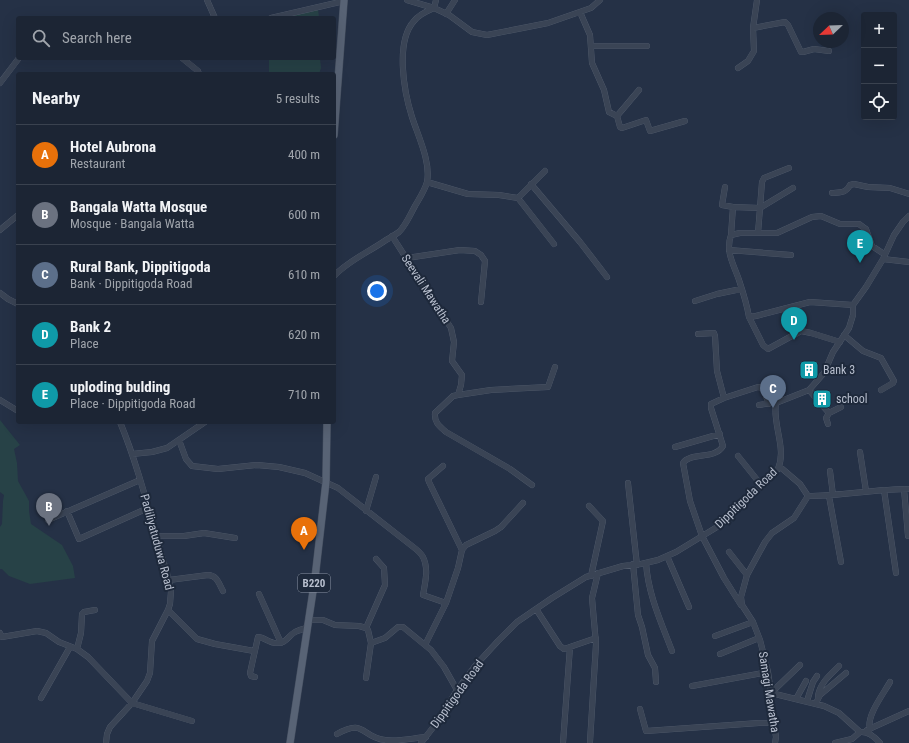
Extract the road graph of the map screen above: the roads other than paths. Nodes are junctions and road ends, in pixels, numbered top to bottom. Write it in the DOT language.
graph roads {
  1 [pos="207,0"];
  2 [pos="344,0"];
  3 [pos="407,0"];
  4 [pos="436,0"];
  5 [pos="455,0"];
  6 [pos="600,0"];
  7 [pos="757,0"];
  8 [pos="434,8"];
  9 [pos="580,12"];
  10 [pos="446,14"];
  11 [pos="213,16"];
  12 [pos="279,16"];
  13 [pos="753,28"];
  14 [pos="591,46"];
  15 [pos="647,46"];
  16 [pos="829,51"];
  17 [pos="17,60"];
  18 [pos="184,60"];
  19 [pos="738,68"];
  20 [pos="198,72"];
  21 [pos="0,83"];
  22 [pos="639,90"];
  23 [pos="336,108"];
  24 [pos="617,116"];
  25 [pos="685,121"];
  26 [pos="789,168"];
  27 [pos="545,171"];
  28 [pos="427,182"];
  29 [pos="531,184"];
  30 [pos="725,187"];
  31 [pos="793,188"];
  32 [pos="832,193"];
  33 [pos="909,194"];
  34 [pos="518,198"];
  35 [pos="733,207"];
  36 [pos="760,208"];
  37 [pos="909,216"];
  38 [pos="16,217"];
  39 [pos="0,230"];
  40 [pos="758,233"];
  41 [pos="731,235"];
  42 [pos="392,236"];
  43 [pos="554,244"];
  44 [pos="729,250"];
  45 [pos="791,255"];
  46 [pos="883,257"];
  47 [pos="407,258"];
  48 [pos="909,262"];
  49 [pos="336,274"];
  50 [pos="607,277"];
  51 [pos="741,289"];
  52 [pos="0,293"];
  53 [pos="695,301"];
  54 [pos="481,302"];
  55 [pos="16,303"];
  56 [pos="853,305"];
  57 [pos="749,316"];
  58 [pos="698,334"];
  59 [pos="844,334"];
  60 [pos="840,342"];
  61 [pos="555,367"];
  62 [pos="809,390"];
  63 [pos="881,390"];
  64 [pos="458,395"];
  65 [pos="724,398"];
  66 [pos="0,400"];
  67 [pos="777,402"];
  68 [pos="769,404"];
  69 [pos="760,405"];
  70 [pos="842,407"];
  71 [pos="16,410"];
  72 [pos="829,413"];
  73 [pos="121,424"];
  74 [pos="202,424"];
  75 [pos="327,424"];
  76 [pos="828,424"];
  77 [pos="720,434"];
  78 [pos="179,440"];
  79 [pos="675,447"];
  80 [pos="860,452"];
  81 [pos="132,454"];
  82 [pos="738,456"];
  83 [pos="443,466"];
  84 [pos="780,466"];
  85 [pos="830,471"];
  86 [pos="376,477"];
  87 [pos="140,480"];
  88 [pos="326,482"];
  89 [pos="628,483"];
  90 [pos="532,485"];
  91 [pos="762,486"];
  92 [pos="907,489"];
  93 [pos="884,490"];
  94 [pos="866,491"];
  95 [pos="808,496"];
  96 [pos="831,496"];
  97 [pos="522,503"];
  98 [pos="589,506"];
  99 [pos="148,508"];
  100 [pos="366,510"];
  101 [pos="67,511"];
  102 [pos="48,520"];
  103 [pos="156,536"];
  104 [pos="702,536"];
  105 [pos="908,536"];
  106 [pos="235,538"];
  107 [pos="462,550"];
  108 [pos="729,552"];
  109 [pos="667,556"];
  110 [pos="376,559"];
  111 [pos="841,562"];
  112 [pos="646,563"];
  113 [pos="635,564"];
  114 [pos="598,573"];
  115 [pos="896,573"];
  116 [pos="747,575"];
  117 [pos="591,576"];
  118 [pos="169,580"];
  119 [pos="223,591"];
  120 [pos="259,594"];
  121 [pos="446,603"];
  122 [pos="742,605"];
  123 [pos="689,607"];
  124 [pos="536,609"];
  125 [pos="95,610"];
  126 [pos="168,610"];
  127 [pos="753,622"];
  128 [pos="308,624"];
  129 [pos="366,628"];
  130 [pos="715,636"];
  131 [pos="1,637"];
  132 [pos="596,638"];
  133 [pos="759,638"];
  134 [pos="281,643"];
  135 [pos="370,643"];
  136 [pos="425,645"];
  137 [pos="70,647"];
  138 [pos="570,647"];
  139 [pos="77,649"];
  140 [pos="254,651"];
  141 [pos="672,651"];
  142 [pos="720,654"];
  143 [pos="800,665"];
  144 [pos="839,666"];
  145 [pos="768,672"];
  146 [pos="846,674"];
  147 [pos="817,676"];
  148 [pos="255,677"];
  149 [pos="366,678"];
  150 [pos="806,681"];
  151 [pos="656,682"];
  152 [pos="890,682"];
  153 [pos="692,686"];
  154 [pos="457,690"];
  155 [pos="771,693"];
  156 [pos="818,697"];
  157 [pos="41,698"];
  158 [pos="796,699"];
  159 [pos="807,701"];
  160 [pos="132,703"];
  161 [pos="816,703"];
  162 [pos="640,709"];
  163 [pos="909,711"];
  164 [pos="192,720"];
  165 [pos="774,724"];
  166 [pos="870,728"];
  167 [pos="862,732"];
  168 [pos="337,734"];
  169 [pos="426,737"];
  170 [pos="590,742"];
  171 [pos="106,743"];
  172 [pos="290,743"];
  173 [pos="421,743"];
  174 [pos="563,743"];
  175 [pos="775,743"];
  176 [pos="835,743"];
  177 [pos="880,743"];
  1 -- 11 [label="street"];
  2 -- 12 [label="street"];
  2 -- 23 [label="main road"];
  3 -- 8 [label="street"];
  4 -- 8 [label="street"];
  5 -- 10 [label="street"];
  6 -- 9 [label="street"];
  7 -- 13 [label="street"];
  8 -- 10 [label="street"];
  8 -- 28 [label="street"];
  9 -- 10 [label="street"];
  9 -- 14 [label="street"];
  13 -- 16 [label="street"];
  13 -- 19 [label="street"];
  14 -- 15 [label="street"];
  14 -- 24 [label="street"];
  17 -- 21 [label="street"];
  18 -- 20 [label="street"];
  22 -- 24 [label="street"];
  24 -- 25 [label="street"];
  26 -- 36 [label="street"];
  27 -- 29 [label="street"];
  28 -- 34 [label="street"];
  28 -- 42 [label="street"];
  29 -- 34 [label="street"];
  29 -- 50 [label="street"];
  30 -- 35 [label="street"];
  31 -- 36 [label="street"];
  32 -- 33 [label="street"];
  34 -- 43 [label="street"];
  35 -- 36 [label="street"];
  35 -- 41 [label="street"];
  36 -- 40 [label="street"];
  37 -- 46 [label="street"];
  38 -- 39 [label="street"];
  40 -- 41 [label="street"];
  40 -- 46 [label="street"];
  41 -- 44 [label="street"];
  42 -- 47 [label="street, Seevali Mawatha"];
  42 -- 49 [label="street"];
  44 -- 45 [label="street"];
  44 -- 51 [label="street"];
  46 -- 48 [label="street"];
  46 -- 56 [label="street"];
  47 -- 54 [label="street"];
  47 -- 64 [label="street, Seevali Mawatha"];
  51 -- 53 [label="street"];
  51 -- 57 [label="street"];
  52 -- 55 [label="street"];
  56 -- 57 [label="street"];
  56 -- 59 [label="street"];
  57 -- 60 [label="street"];
  58 -- 65 [label="street"];
  59 -- 60 [label="street"];
  59 -- 63 [label="street"];
  60 -- 62 [label="street"];
  61 -- 64 [label="street"];
  62 -- 67 [label="street"];
  62 -- 72 [label="street"];
  64 -- 90 [label="street"];
  65 -- 68 [label="street"];
  65 -- 77 [label="street"];
  66 -- 71 [label="street"];
  67 -- 68 [label="street"];
  67 -- 84 [label="street, Dippitigoda Road"];
  68 -- 69 [label="street"];
  70 -- 72 [label="street"];
  72 -- 76 [label="street"];
  73 -- 81 [label="street, Padiliyatuduwa Road"];
  74 -- 78 [label="street"];
  75 -- 88 [label="main road, B220"];
  77 -- 79 [label="street"];
  77 -- 104 [label="street, Samagi Mawatha"];
  78 -- 81 [label="street"];
  78 -- 88 [label="street"];
  80 -- 94 [label="street"];
  81 -- 87 [label="street, Padiliyatuduwa Road"];
  82 -- 91 [label="street"];
  83 -- 107 [label="street"];
  84 -- 91 [label="street, Dippitigoda Road"];
  84 -- 95 [label="street"];
  85 -- 96 [label="street"];
  86 -- 100 [label="street"];
  87 -- 99 [label="street, Padiliyatuduwa Road"];
  87 -- 101 [label="street"];
  88 -- 100 [label="street"];
  88 -- 128 [label="main road, B220"];
  89 -- 113 [label="street"];
  91 -- 104 [label="street, Dippitigoda Road"];
  92 -- 93 [label="street"];
  92 -- 105 [label="street"];
  93 -- 94 [label="street"];
  93 -- 115 [label="street"];
  94 -- 96 [label="street"];
  95 -- 96 [label="street"];
  95 -- 116 [label="street"];
  96 -- 111 [label="street"];
  97 -- 107 [label="street"];
  98 -- 117 [label="street"];
  99 -- 101 [label="street"];
  99 -- 103 [label="street, Padiliyatuduwa Road"];
  100 -- 121 [label="street"];
  101 -- 102 [label="street"];
  103 -- 106 [label="street"];
  103 -- 118 [label="street, Padiliyatuduwa Road"];
  104 -- 109 [label="street, Dippitigoda Road"];
  104 -- 122 [label="street, Samagi Mawatha"];
  107 -- 121 [label="street"];
  108 -- 116 [label="street"];
  109 -- 112 [label="street, Dippitigoda Road"];
  109 -- 123 [label="street"];
  110 -- 129 [label="street"];
  112 -- 113 [label="street, Dippitigoda Road"];
  112 -- 141 [label="street"];
  113 -- 114 [label="street, Dippitigoda Road"];
  113 -- 151 [label="street"];
  114 -- 117 [label="street, Dippitigoda Road"];
  114 -- 132 [label="street"];
  116 -- 122 [label="street"];
  117 -- 124 [label="street, Dippitigoda Road"];
  118 -- 119 [label="street"];
  118 -- 126 [label="street, Padiliyatuduwa Road"];
  120 -- 134 [label="street"];
  121 -- 136 [label="street"];
  122 -- 127 [label="street, Samagi Mawatha"];
  124 -- 138 [label="street"];
  124 -- 154 [label="street, Dippitigoda Road"];
  125 -- 139 [label="street"];
  126 -- 140 [label="street"];
  126 -- 160 [label="street, Padiliyatuduwa Road"];
  127 -- 130 [label="street"];
  127 -- 133 [label="street, Samagi Mawatha"];
  128 -- 129 [label="street"];
  128 -- 134 [label="street"];
  128 -- 172 [label="main road, B220"];
  129 -- 135 [label="street"];
  131 -- 137 [label="street"];
  132 -- 138 [label="street"];
  132 -- 170 [label="street"];
  133 -- 142 [label="street"];
  133 -- 145 [label="street, Samagi Mawatha"];
  134 -- 140 [label="street"];
  135 -- 136 [label="street"];
  135 -- 149 [label="street"];
  136 -- 154 [label="street"];
  137 -- 139 [label="street"];
  137 -- 157 [label="street"];
  138 -- 174 [label="street"];
  139 -- 160 [label="street"];
  140 -- 148 [label="street"];
  143 -- 155 [label="street"];
  144 -- 156 [label="street"];
  145 -- 153 [label="street"];
  145 -- 155 [label="street, Samagi Mawatha"];
  146 -- 156 [label="street"];
  147 -- 159 [label="street"];
  150 -- 158 [label="street"];
  152 -- 166 [label="street"];
  154 -- 169 [label="street, Dippitigoda Road"];
  155 -- 158 [label="street"];
  155 -- 165 [label="street, Samagi Mawatha"];
  156 -- 161 [label="street"];
  158 -- 159 [label="street"];
  159 -- 161 [label="street"];
  160 -- 164 [label="street"];
  160 -- 171 [label="street, Padiliyatuduwa Road"];
  161 -- 167 [label="street"];
  162 -- 165 [label="street"];
  163 -- 166 [label="street"];
  165 -- 175 [label="street, Samagi Mawatha"];
  166 -- 167 [label="street"];
  167 -- 176 [label="street"];
  167 -- 177 [label="street"];
  168 -- 169 [label="street"];
  169 -- 173 [label="street, Dippitigoda Road"];
}
